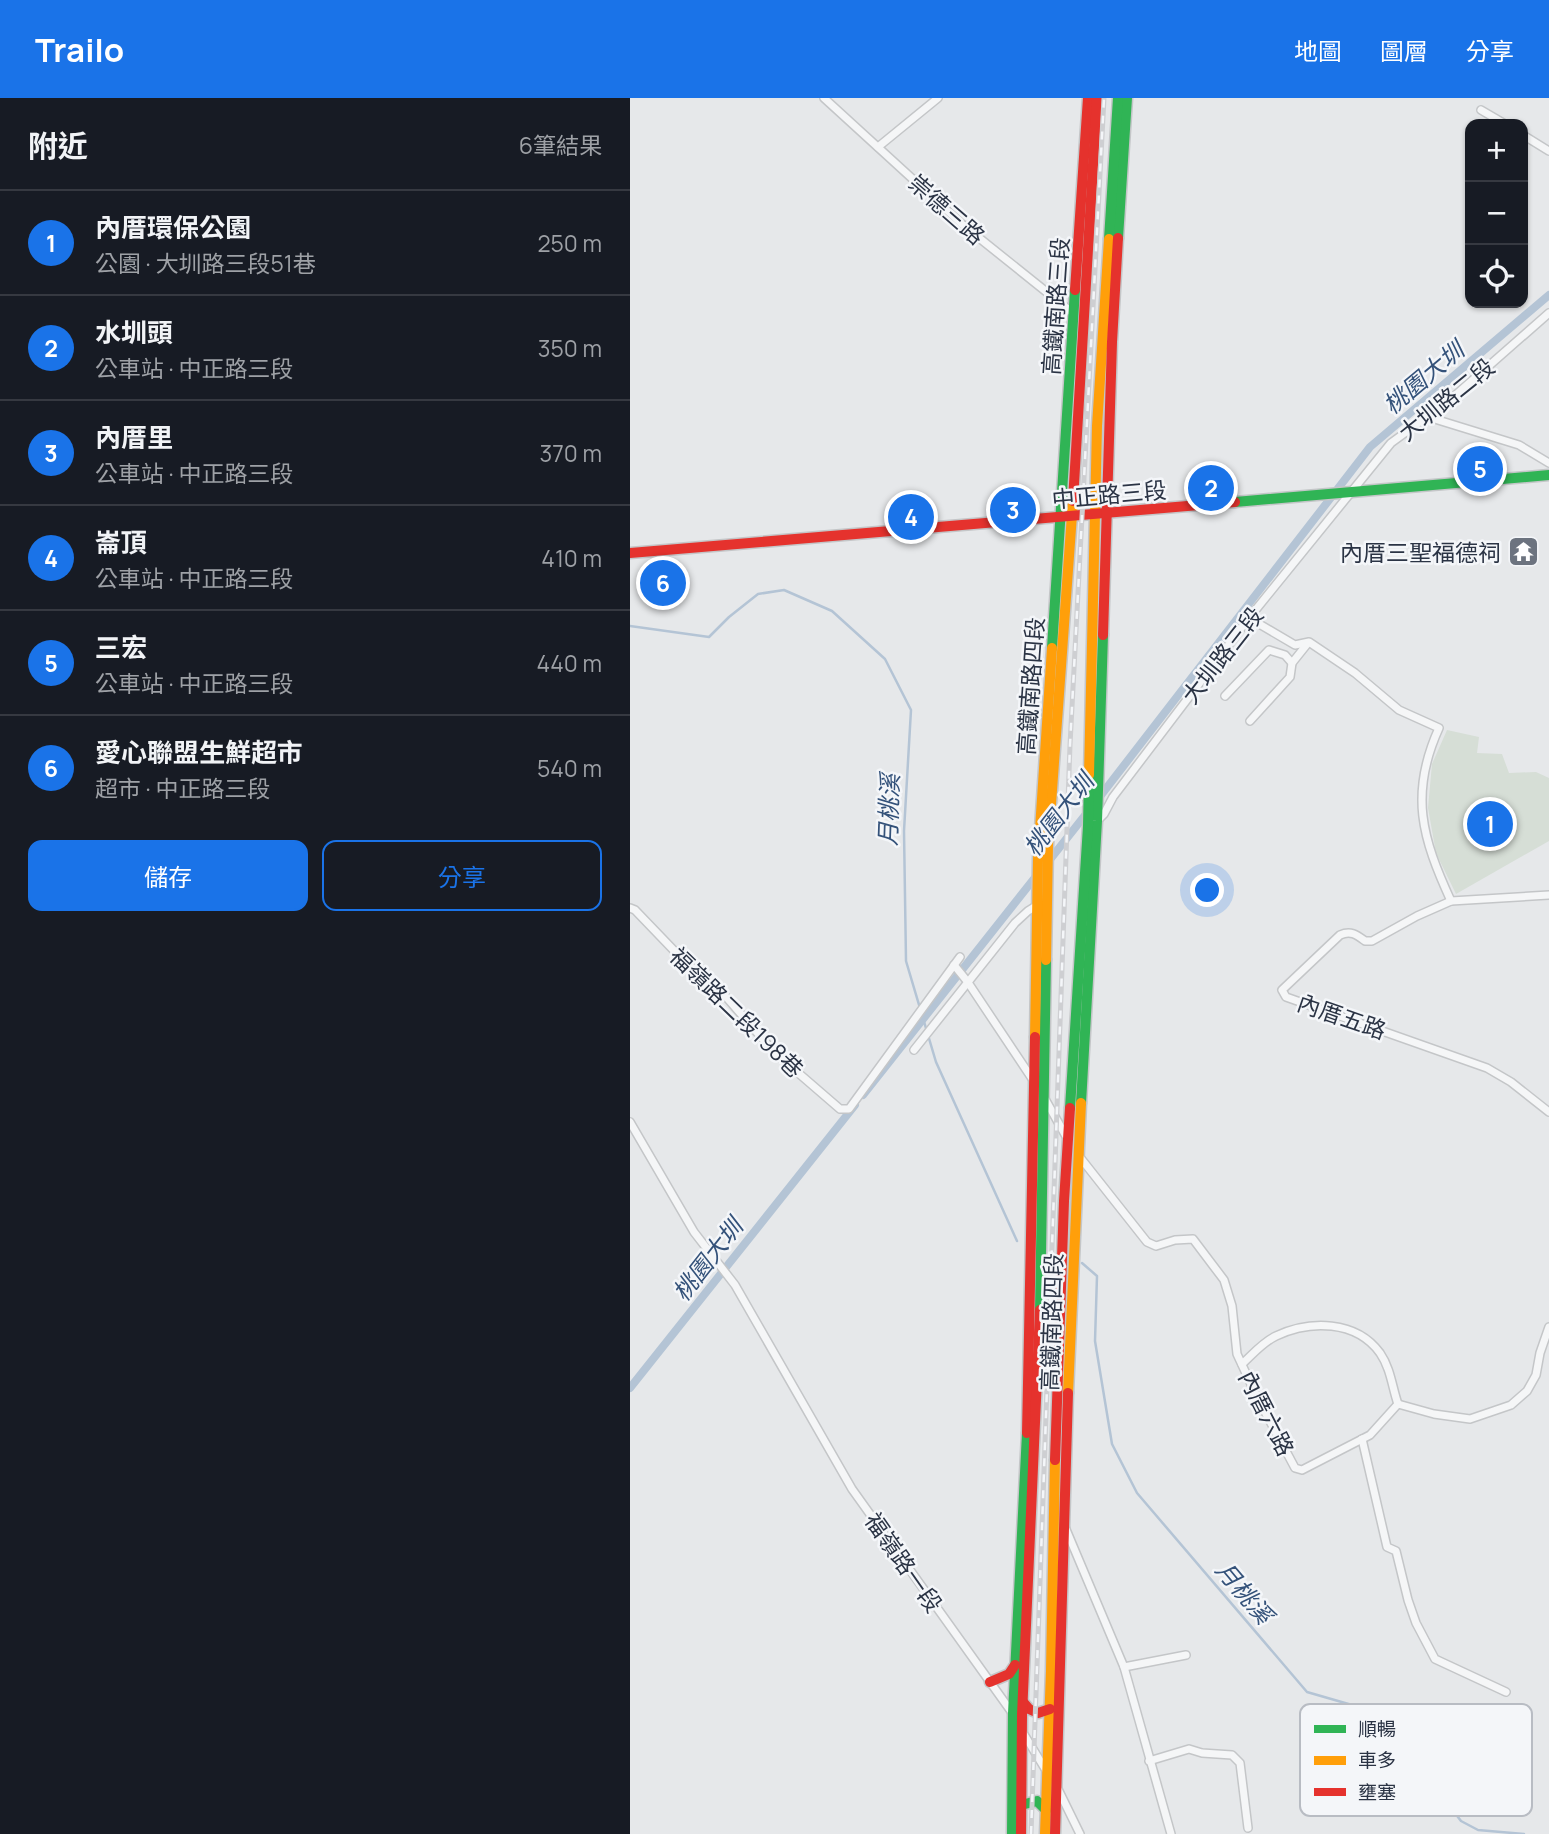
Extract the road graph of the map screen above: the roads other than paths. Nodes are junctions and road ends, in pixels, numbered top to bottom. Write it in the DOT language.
graph roads {
  1 [pos="824,98"];
  2 [pos="938,98"];
  3 [pos="1088,98"];
  4 [pos="1097,98"];
  5 [pos="1118,98"];
  6 [pos="1127,98"];
  7 [pos="1481,110"];
  8 [pos="1087,113"];
  9 [pos="1496,119"];
  10 [pos="1528,138"];
  11 [pos="1094,144"];
  12 [pos="877,147"];
  13 [pos="1549,151"];
  14 [pos="1549,313"];
  15 [pos="1074,314"];
  16 [pos="1425,416"];
  17 [pos="1549,463"];
  18 [pos="1549,475"];
  19 [pos="1351,492"];
  20 [pos="1100,513"];
  21 [pos="1067,516"];
  22 [pos="630,553"];
  23 [pos="1249,618"];
  24 [pos="1309,642"];
  25 [pos="1292,663"];
  26 [pos="1225,696"];
  27 [pos="1250,721"];
  28 [pos="1094,819"];
  29 [pos="1549,895"];
  30 [pos="1451,901"];
  31 [pos="1037,906"];
  32 [pos="630,908"];
  33 [pos="960,957"];
  34 [pos="955,966"];
  35 [pos="967,980"];
  36 [pos="1045,1003"];
  37 [pos="1075,1026"];
  38 [pos="1034,1038"];
  39 [pos="914,1051"];
  40 [pos="1084,1072"];
  41 [pos="1034,1080"];
  42 [pos="1043,1096"];
  43 [pos="1549,1112"];
  44 [pos="630,1122"];
  45 [pos="1068,1141"];
  46 [pos="1078,1154"];
  47 [pos="1032,1258"];
  48 [pos="1041,1296"];
  49 [pos="1549,1327"];
  50 [pos="1242,1364"];
  51 [pos="1069,1365"];
  52 [pos="1398,1405"];
  53 [pos="1056,1421"];
  54 [pos="1362,1439"];
  55 [pos="1062,1520"];
  56 [pos="1186,1655"];
  57 [pos="1015,1665"];
  58 [pos="1124,1667"];
  59 [pos="990,1682"];
  60 [pos="1506,1692"];
  61 [pos="1023,1702"];
  62 [pos="1050,1709"];
  63 [pos="1013,1713"];
  64 [pos="1022,1730"];
  65 [pos="1149,1761"];
  66 [pos="1048,1773"];
  67 [pos="1056,1786"];
  68 [pos="1021,1805"];
  69 [pos="1046,1810"];
  70 [pos="1248,1828"];
  71 [pos="1012,1834"];
  72 [pos="1021,1834"];
  73 [pos="1045,1834"];
  74 [pos="1055,1834"];
  75 [pos="1080,1834"];
  76 [pos="1171,1834"];
  1 -- 12 [label="street, 崇德三路"];
  2 -- 12 [label="street"];
  3 -- 8 [label="main road, 高鐵南路三段"];
  4 -- 11 [label="main road, 高鐵南路三段"];
  5 -- 20 [label="main road"];
  6 -- 20 [label="main road"];
  7 -- 9 [label="street"];
  8 -- 11 [label="main road"];
  8 -- 15 [label="main road, 高鐵南路三段"];
  10 -- 13 [label="street"];
  11 -- 21 [label="main road, 高鐵南路三段"];
  12 -- 15 [label="street, 崇德三路"];
  14 -- 16 [label="street, 大圳路二段"];
  15 -- 21 [label="main road, 高鐵南路三段"];
  16 -- 17 [label="street"];
  16 -- 19 [label="street, 大圳路二段"];
  18 -- 19 [label="main road, 中正路三段"];
  19 -- 20 [label="main road, 中正路三段"];
  19 -- 23 [label="street, 大圳路三段"];
  20 -- 21 [label="main road, 中正路三段"];
  20 -- 28 [label="main road"];
  20 -- 28 [label="main road"];
  21 -- 22 [label="main road, 中正路三段"];
  21 -- 31 [label="main road, 高鐵南路四段"];
  21 -- 36 [label="main road, 高鐵南路四段"];
  23 -- 24 [label="street"];
  23 -- 28 [label="street, 大圳路三段"];
  24 -- 25 [label="street"];
  24 -- 30 [label="street"];
  25 -- 26 [label="street"];
  25 -- 27 [label="street"];
  28 -- 37 [label="main road, 高鐵南路四段"];
  28 -- 40 [label="main road, 高鐵南路四段"];
  29 -- 30 [label="street"];
  30 -- 43 [label="street, 內厝五路"];
  31 -- 35 [label="street"];
  31 -- 38 [label="main road, 高鐵南路四段"];
  32 -- 34 [label="street, 福嶺路二段198巷"];
  33 -- 34 [label="street"];
  34 -- 35 [label="street"];
  35 -- 39 [label="street"];
  35 -- 41 [label="street"];
  36 -- 38 [label="main road"];
  36 -- 42 [label="main road, 高鐵南路四段"];
  37 -- 40 [label="main road"];
  37 -- 45 [label="main road, 高鐵南路四段"];
  38 -- 41 [label="main road, 高鐵南路四段"];
  40 -- 46 [label="main road, 高鐵南路四段"];
  41 -- 42 [label="street"];
  41 -- 47 [label="main road, 高鐵南路四段"];
  42 -- 45 [label="street"];
  42 -- 48 [label="main road, 高鐵南路四段"];
  44 -- 59 [label="street, 福嶺路一段"];
  45 -- 46 [label="street"];
  45 -- 53 [label="main road, 高鐵南路四段"];
  46 -- 50 [label="street, 內厝六路"];
  46 -- 51 [label="main road, 高鐵南路四段"];
  47 -- 48 [label="main road"];
  47 -- 57 [label="main road, 高鐵南路四段"];
  48 -- 61 [label="main road, 高鐵南路四段"];
  49 -- 52 [label="street"];
  50 -- 52 [label="street"];
  50 -- 54 [label="street, 內厝六路"];
  51 -- 53 [label="main road"];
  51 -- 55 [label="main road, 高鐵南路四段"];
  52 -- 54 [label="street, 內厝六路"];
  53 -- 62 [label="main road, 高鐵南路四段"];
  54 -- 60 [label="street"];
  55 -- 58 [label="street"];
  55 -- 67 [label="main road, 高鐵南路四段"];
  56 -- 58 [label="street"];
  57 -- 59 [label="main road"];
  57 -- 63 [label="main road, 高鐵南路四段"];
  58 -- 65 [label="street"];
  59 -- 63 [label="street, 福嶺路一段"];
  61 -- 62 [label="main road"];
  61 -- 64 [label="main road, 高鐵南路四段"];
  62 -- 66 [label="main road, 高鐵南路四段"];
  63 -- 64 [label="street, 福嶺路一段"];
  63 -- 71 [label="main road, 高鐵南路四段"];
  64 -- 66 [label="street, 福嶺路一段"];
  64 -- 68 [label="main road, 高鐵南路四段"];
  65 -- 70 [label="street"];
  65 -- 76 [label="street"];
  66 -- 67 [label="street, 福嶺路一段"];
  66 -- 69 [label="main road, 高鐵南路四段"];
  67 -- 74 [label="main road, 高鐵南路四段"];
  67 -- 75 [label="street, 福嶺路一段"];
  68 -- 69 [label="main road"];
  68 -- 72 [label="main road, 高鐵南路四段"];
  69 -- 73 [label="main road, 高鐵南路四段"];
}
